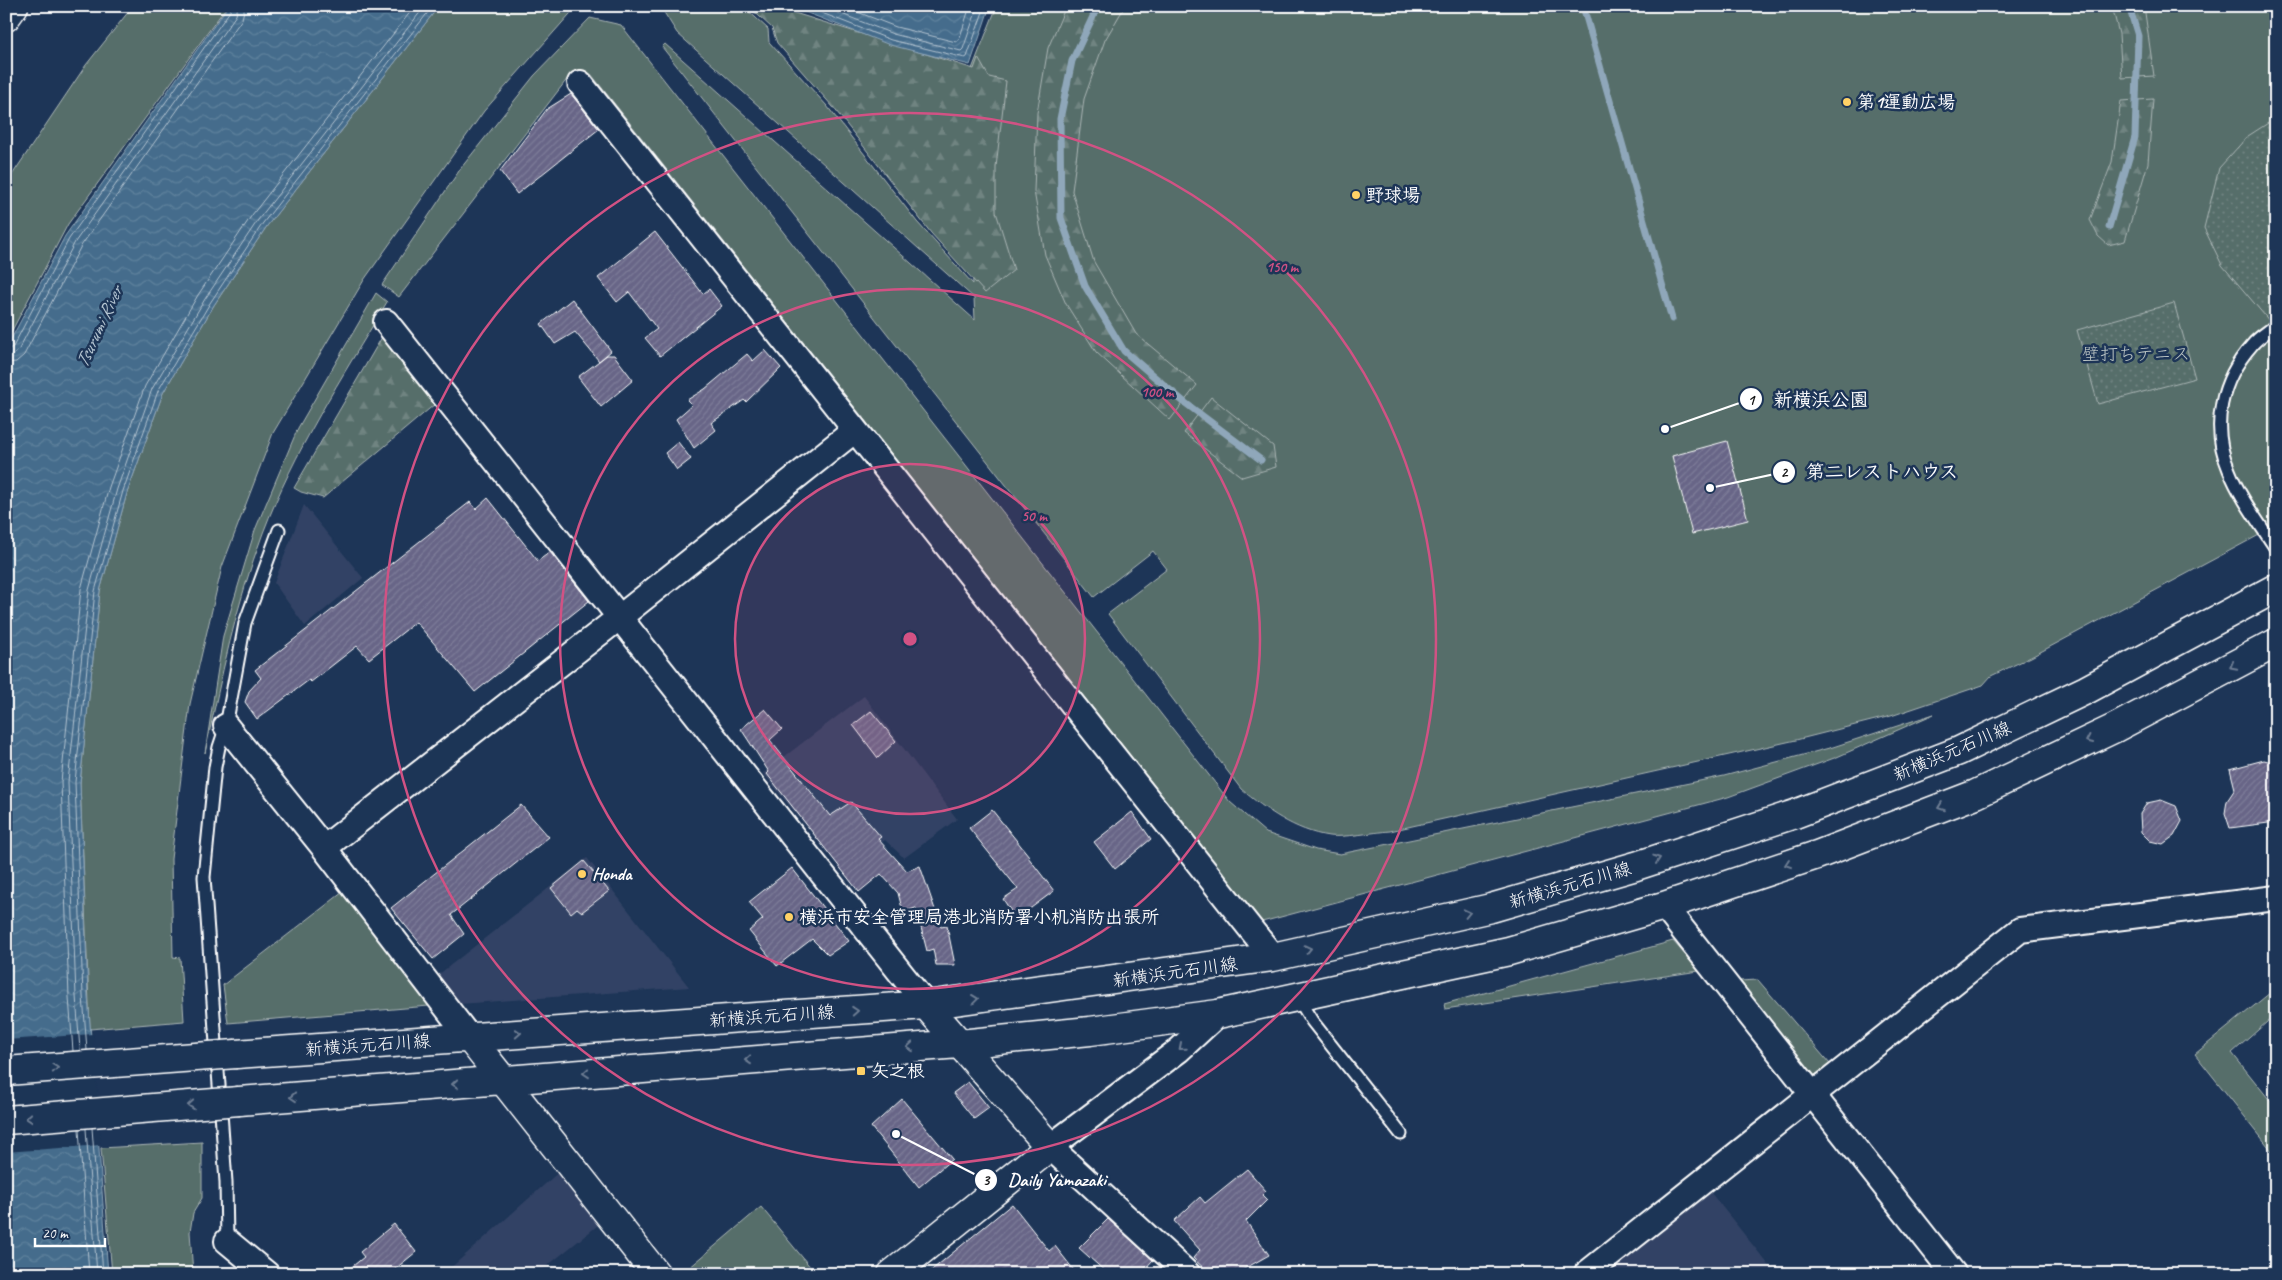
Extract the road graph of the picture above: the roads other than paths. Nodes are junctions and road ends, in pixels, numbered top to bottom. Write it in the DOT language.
graph roads {
  1 [pos="14,6"];
  2 [pos="6,17"];
  3 [pos="580,83"];
  4 [pos="386,322"];
  5 [pos="2276,325"];
  6 [pos="855,430"];
  7 [pos="279,530"];
  8 [pos="2276,549"];
  9 [pos="2276,588"];
  10 [pos="620,617"];
  11 [pos="2276,642"];
  12 [pos="226,726"];
  13 [pos="324,848"];
  14 [pos="2276,898"];
  15 [pos="1664,906"];
  16 [pos="1273,957"];
  17 [pos="1296,997"];
  18 [pos="926,1005"];
  19 [pos="1218,1014"];
  20 [pos="469,1037"];
  21 [pos="959,1044"];
  22 [pos="6,1071"];
  23 [pos="504,1079"];
  24 [pos="1812,1095"];
  25 [pos="6,1120"];
  26 [pos="1401,1134"];
  27 [pos="1050,1147"];
  28 [pos="228,1241"];
  29 [pos="267,1274"];
  30 [pos="656,1274"];
  31 [pos="892,1274"];
  32 [pos="1188,1274"];
  33 [pos="1586,1274"];
  34 [pos="1954,1274"];
  1 -- 2 [label="main road"];
  3 -- 6 [label="street"];
  4 -- 10 [label="street"];
  5 -- 8 [label="lane"];
  6 -- 10 [label="street"];
  6 -- 16 [label="street"];
  7 -- 12 [label="lane"];
  16 -- 9 [label="main road, 新横浜元石川線, one-way"];
  10 -- 13 [label="street"];
  10 -- 18 [label="street"];
  11 -- 15 [label="main road, one-way"];
  12 -- 13 [label="street"];
  12 -- 28 [label="lane"];
  13 -- 20 [label="street"];
  14 -- 24 [label="street"];
  15 -- 17 [label="main road"];
  15 -- 24 [label="street"];
  18 -- 16 [label="main road, 新横浜元石川線, one-way"];
  17 -- 19 [label="main road"];
  17 -- 26 [label="lane"];
  20 -- 18 [label="main road, 新横浜元石川線, one-way"];
  18 -- 21 [label="main road"];
  19 -- 21 [label="main road"];
  19 -- 27 [label="street, one-way"];
  22 -- 20 [label="main road, 新横浜元石川線, one-way, bridge"];
  20 -- 23 [label="main road"];
  21 -- 23 [label="main road, one-way"];
  21 -- 27 [label="main road"];
  23 -- 25 [label="main road, one-way, bridge"];
  23 -- 30 [label="main road"];
  24 -- 33 [label="street"];
  24 -- 34 [label="street"];
  27 -- 31 [label="main road"];
  27 -- 32 [label="street"];
  28 -- 29 [label="street"];
}
